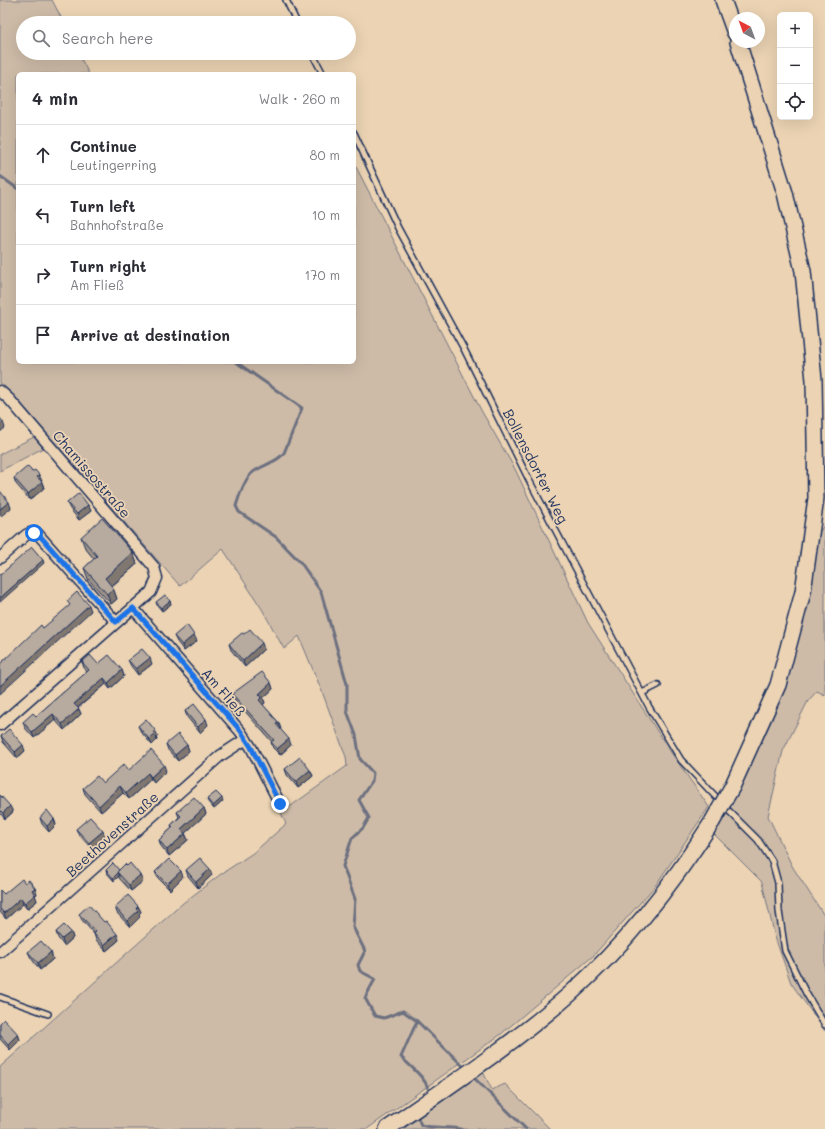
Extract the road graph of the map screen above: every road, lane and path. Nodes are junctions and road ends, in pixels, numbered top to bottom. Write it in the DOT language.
graph roads {
  1 [pos="286,0"];
  2 [pos="724,0"];
  3 [pos="729,15"];
  4 [pos="294,16"];
  5 [pos="740,48"];
  6 [pos="316,60"];
  7 [pos="322,72"];
  8 [pos="356,137"];
  9 [pos="0,391"];
  10 [pos="0,558"];
  11 [pos="133,608"];
  12 [pos="116,622"];
  13 [pos="658,685"];
  14 [pos="642,693"];
  15 [pos="0,725"];
  16 [pos="246,739"];
  17 [pos="716,797"];
  18 [pos="280,804"];
  19 [pos="729,811"];
  20 [pos="0,952"];
  21 [pos="0,997"];
  22 [pos="48,1014"];
  23 [pos="825,1025"];
  24 [pos="388,1129"];
  1 -- 4 [label="lane"];
  2 -- 3 [label="main road"];
  5 -- 24 [label="main road, bridge"];
  6 -- 7 [label="lane"];
  8 -- 14 [label="lane, Bollensdorfer Weg"];
  9 -- 11 [label="street, Chamissostraße"];
  10 -- 12 [label="street"];
  11 -- 12 [label="street"];
  11 -- 16 [label="street, Am Fließ"];
  12 -- 15 [label="street"];
  13 -- 14 [label="lane"];
  14 -- 17 [label="lane, Bollensdorfer Weg"];
  16 -- 18 [label="street, Am Fließ"];
  16 -- 20 [label="street, Beethovenstraße"];
  19 -- 23 [label="lane"];
  21 -- 22 [label="lane"];
}
